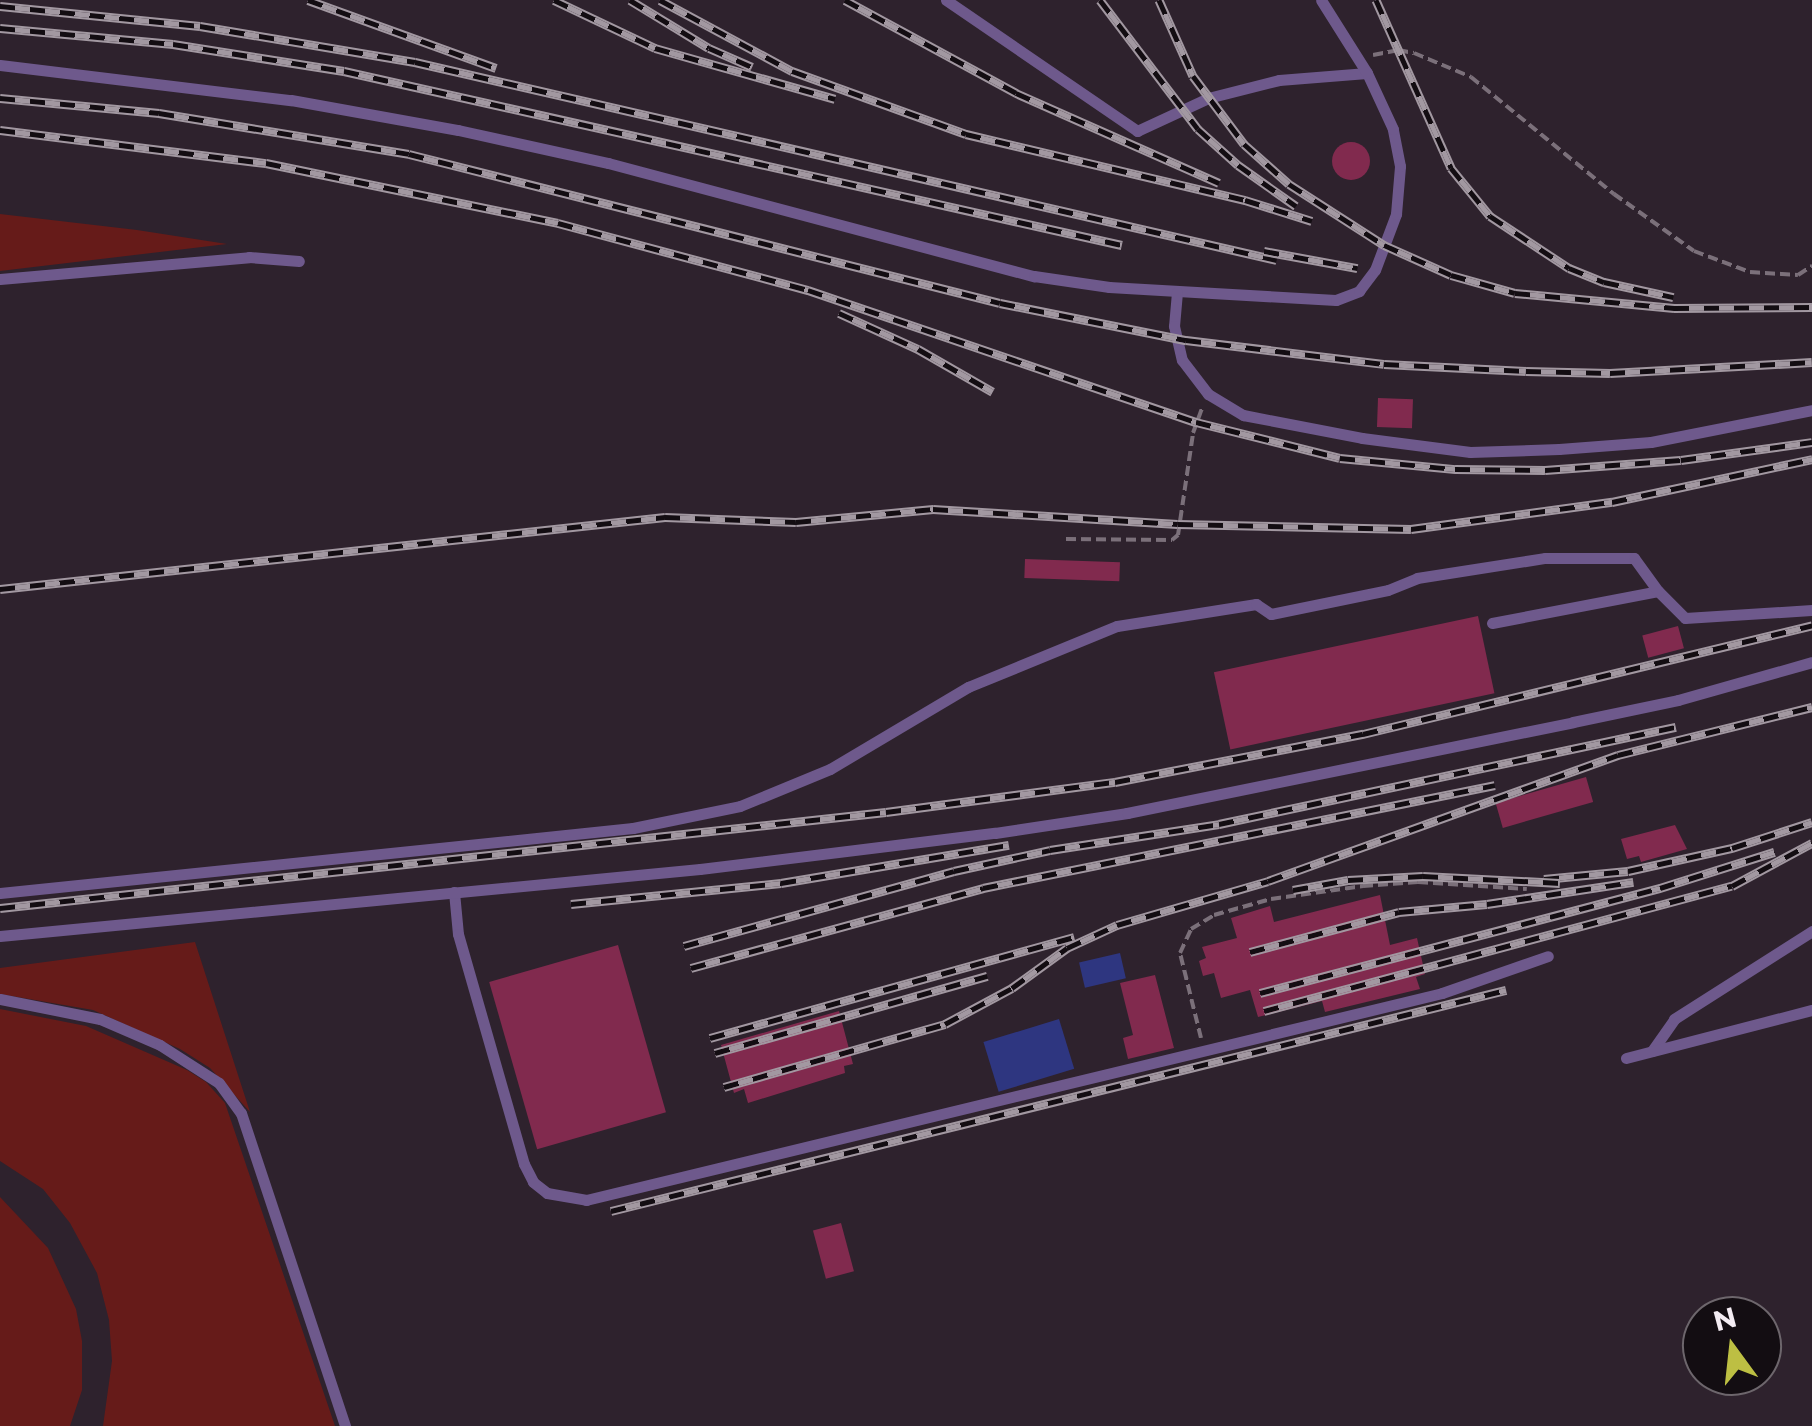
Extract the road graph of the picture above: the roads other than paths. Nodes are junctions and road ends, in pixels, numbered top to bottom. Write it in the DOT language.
graph roads {
  1 [pos="946,0"];
  2 [pos="1321,0"];
  3 [pos="0,65"];
  4 [pos="1368,73"];
  5 [pos="299,261"];
  6 [pos="0,279"];
  7 [pos="1177,292"];
  8 [pos="1812,410"];
  9 [pos="1658,591"];
  10 [pos="1812,610"];
  11 [pos="1492,623"];
  12 [pos="1812,662"];
  13 [pos="454,892"];
  14 [pos="0,893"];
  15 [pos="1812,930"];
  16 [pos="0,936"];
  17 [pos="1548,956"];
  18 [pos="0,999"];
  19 [pos="1812,1010"];
  20 [pos="1652,1052"];
  21 [pos="1626,1058"];
  22 [pos="344,1426"];
  1 -- 4 [label="lane"];
  2 -- 4 [label="lane"];
  3 -- 7 [label="lane"];
  4 -- 7 [label="lane"];
  5 -- 6 [label="lane"];
  7 -- 8 [label="lane"];
  9 -- 10 [label="lane"];
  9 -- 11 [label="lane"];
  9 -- 14 [label="lane"];
  12 -- 13 [label="lane"];
  13 -- 16 [label="lane"];
  13 -- 17 [label="lane"];
  15 -- 20 [label="lane"];
  18 -- 22 [label="lane"];
  19 -- 20 [label="lane"];
  20 -- 21 [label="lane"];
}
